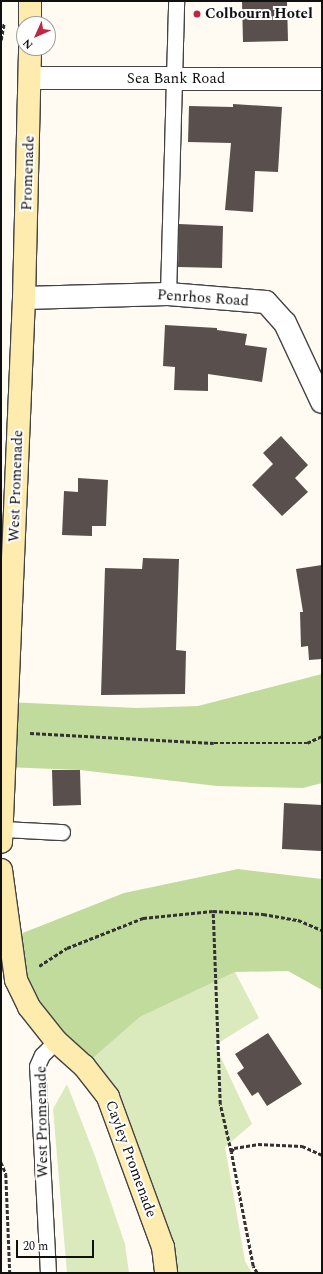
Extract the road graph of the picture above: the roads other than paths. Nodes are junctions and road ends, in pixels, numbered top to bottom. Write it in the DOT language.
graph roads {
  1 [pos="30,1"];
  2 [pos="176,1"];
  3 [pos="30,16"];
  4 [pos="30,56"];
  5 [pos="31,78"];
  6 [pos="175,78"];
  7 [pos="322,79"];
  8 [pos="168,294"];
  9 [pos="24,298"];
  10 [pos="322,402"];
  11 [pos="62,832"];
  12 [pos="1,836"];
  13 [pos="1,870"];
  14 [pos="56,1041"];
  15 [pos="48,1273"];
  16 [pos="166,1273"];
  1 -- 3 [label="street"];
  2 -- 6 [label="lane"];
  4 -- 5 [label="street, Promenade"];
  5 -- 6 [label="street, Sea Bank Road"];
  5 -- 9 [label="street, Promenade"];
  6 -- 7 [label="street, Sea Bank Road"];
  6 -- 8 [label="lane"];
  8 -- 9 [label="street, Penrhos Road"];
  8 -- 10 [label="street, Penrhos Road"];
  9 -- 12 [label="street, West Promenade"];
  11 -- 12 [label="lane"];
  13 -- 14 [label="street"];
  14 -- 15 [label="lane, West Promenade"];
  14 -- 16 [label="street, Cayley Promenade"];
}
